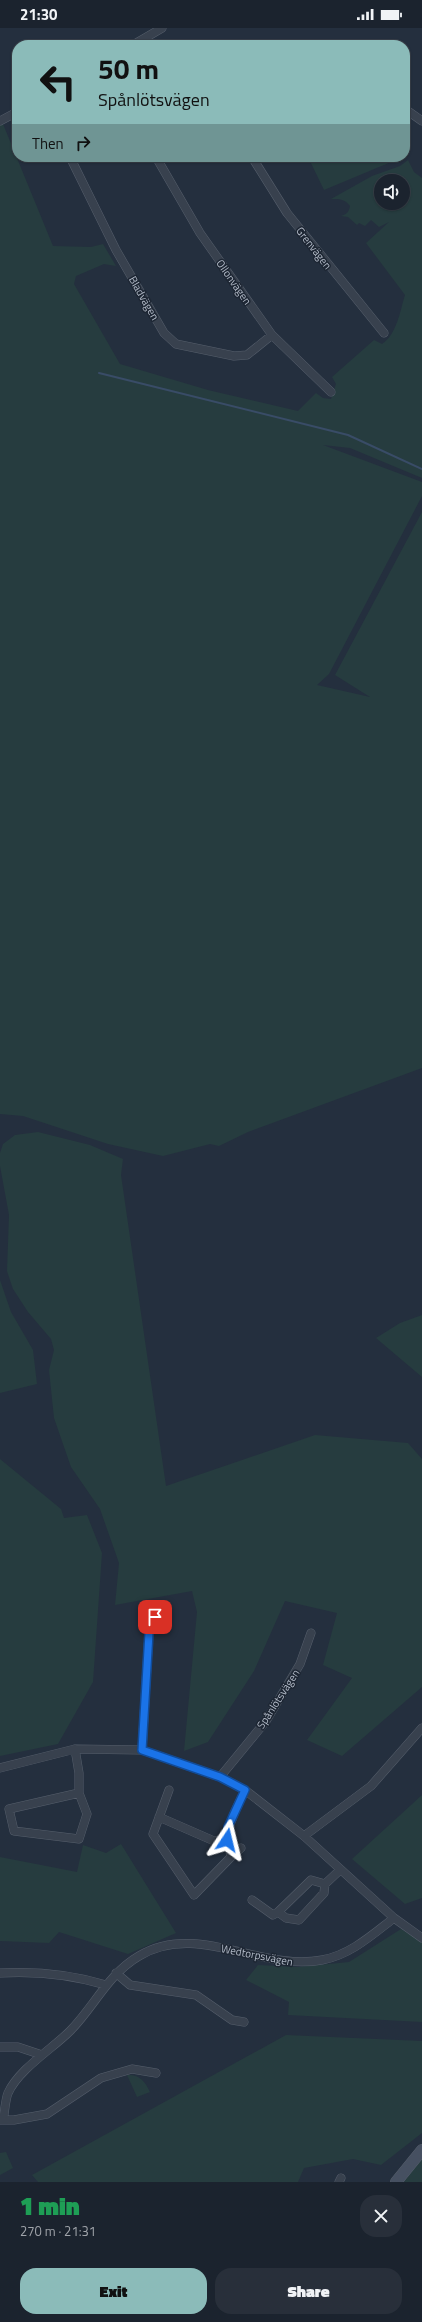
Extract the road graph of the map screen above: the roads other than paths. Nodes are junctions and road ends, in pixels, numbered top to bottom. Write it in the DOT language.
graph roads {
  1 [pos="162,28"];
  2 [pos="142,40"];
  3 [pos="410,113"];
  4 [pos="12,115"];
  5 [pos="0,121"];
  6 [pos="422,121"];
  7 [pos="72,162"];
  8 [pos="159,162"];
  9 [pos="255,162"];
  10 [pos="384,333"];
  11 [pos="272,335"];
  12 [pos="331,392"];
  13 [pos="155,1617"];
  14 [pos="310,1633"];
  15 [pos="422,1728"];
  16 [pos="75,1749"];
  17 [pos="142,1750"];
  18 [pos="0,1768"];
  19 [pos="220,1777"];
  20 [pos="169,1790"];
  21 [pos="245,1790"];
  22 [pos="79,1793"];
  23 [pos="159,1817"];
  24 [pos="304,1836"];
  25 [pos="227,1840"];
  26 [pos="241,1848"];
  27 [pos="231,1856"];
  28 [pos="340,1870"];
  29 [pos="325,1884"];
  30 [pos="252,1900"];
  31 [pos="278,1912"];
  32 [pos="394,1918"];
  33 [pos="422,1938"];
  34 [pos="0,1972"];
  35 [pos="116,1973"];
  36 [pos="106,1986"];
  37 [pos="244,2022"];
  38 [pos="0,2047"];
  39 [pos="42,2054"];
  40 [pos="156,2073"];
  41 [pos="2,2120"];
  42 [pos="422,2150"];
  43 [pos="396,2182"];
  1 -- 2 [label="street"];
  3 -- 6 [label="street"];
  4 -- 5 [label="street"];
  7 -- 11 [label="street, Bladvägen"];
  8 -- 11 [label="street, Ollonvägen"];
  9 -- 10 [label="street, Grenvägen"];
  11 -- 12 [label="street, Ollonvägen"];
  13 -- 17 [label="street"];
  14 -- 19 [label="street, Spånlötsvägen"];
  15 -- 24 [label="street"];
  16 -- 17 [label="street"];
  16 -- 18 [label="street"];
  16 -- 22 [label="street"];
  17 -- 19 [label="street"];
  19 -- 21 [label="street"];
  20 -- 23 [label="street"];
  21 -- 24 [label="street"];
  21 -- 25 [label="street"];
  22 -- 22 [label="street"];
  23 -- 25 [label="street"];
  23 -- 27 [label="street"];
  24 -- 28 [label="street"];
  25 -- 27 [label="street"];
  26 -- 27 [label="street"];
  28 -- 29 [label="street"];
  28 -- 32 [label="street"];
  29 -- 31 [label="street"];
  29 -- 31 [label="street"];
  30 -- 31 [label="street"];
  32 -- 33 [label="street"];
  32 -- 35 [label="street, Wedtorpsvägen"];
  34 -- 36 [label="street"];
  35 -- 36 [label="street, Wedtorpsvägen"];
  35 -- 37 [label="street"];
  36 -- 39 [label="street, Wedtorpsvägen"];
  38 -- 39 [label="street"];
  39 -- 41 [label="street, Wedtorpsvägen"];
  40 -- 41 [label="street, Wedtorpsvägen"];
  42 -- 43 [label="street"];
}
